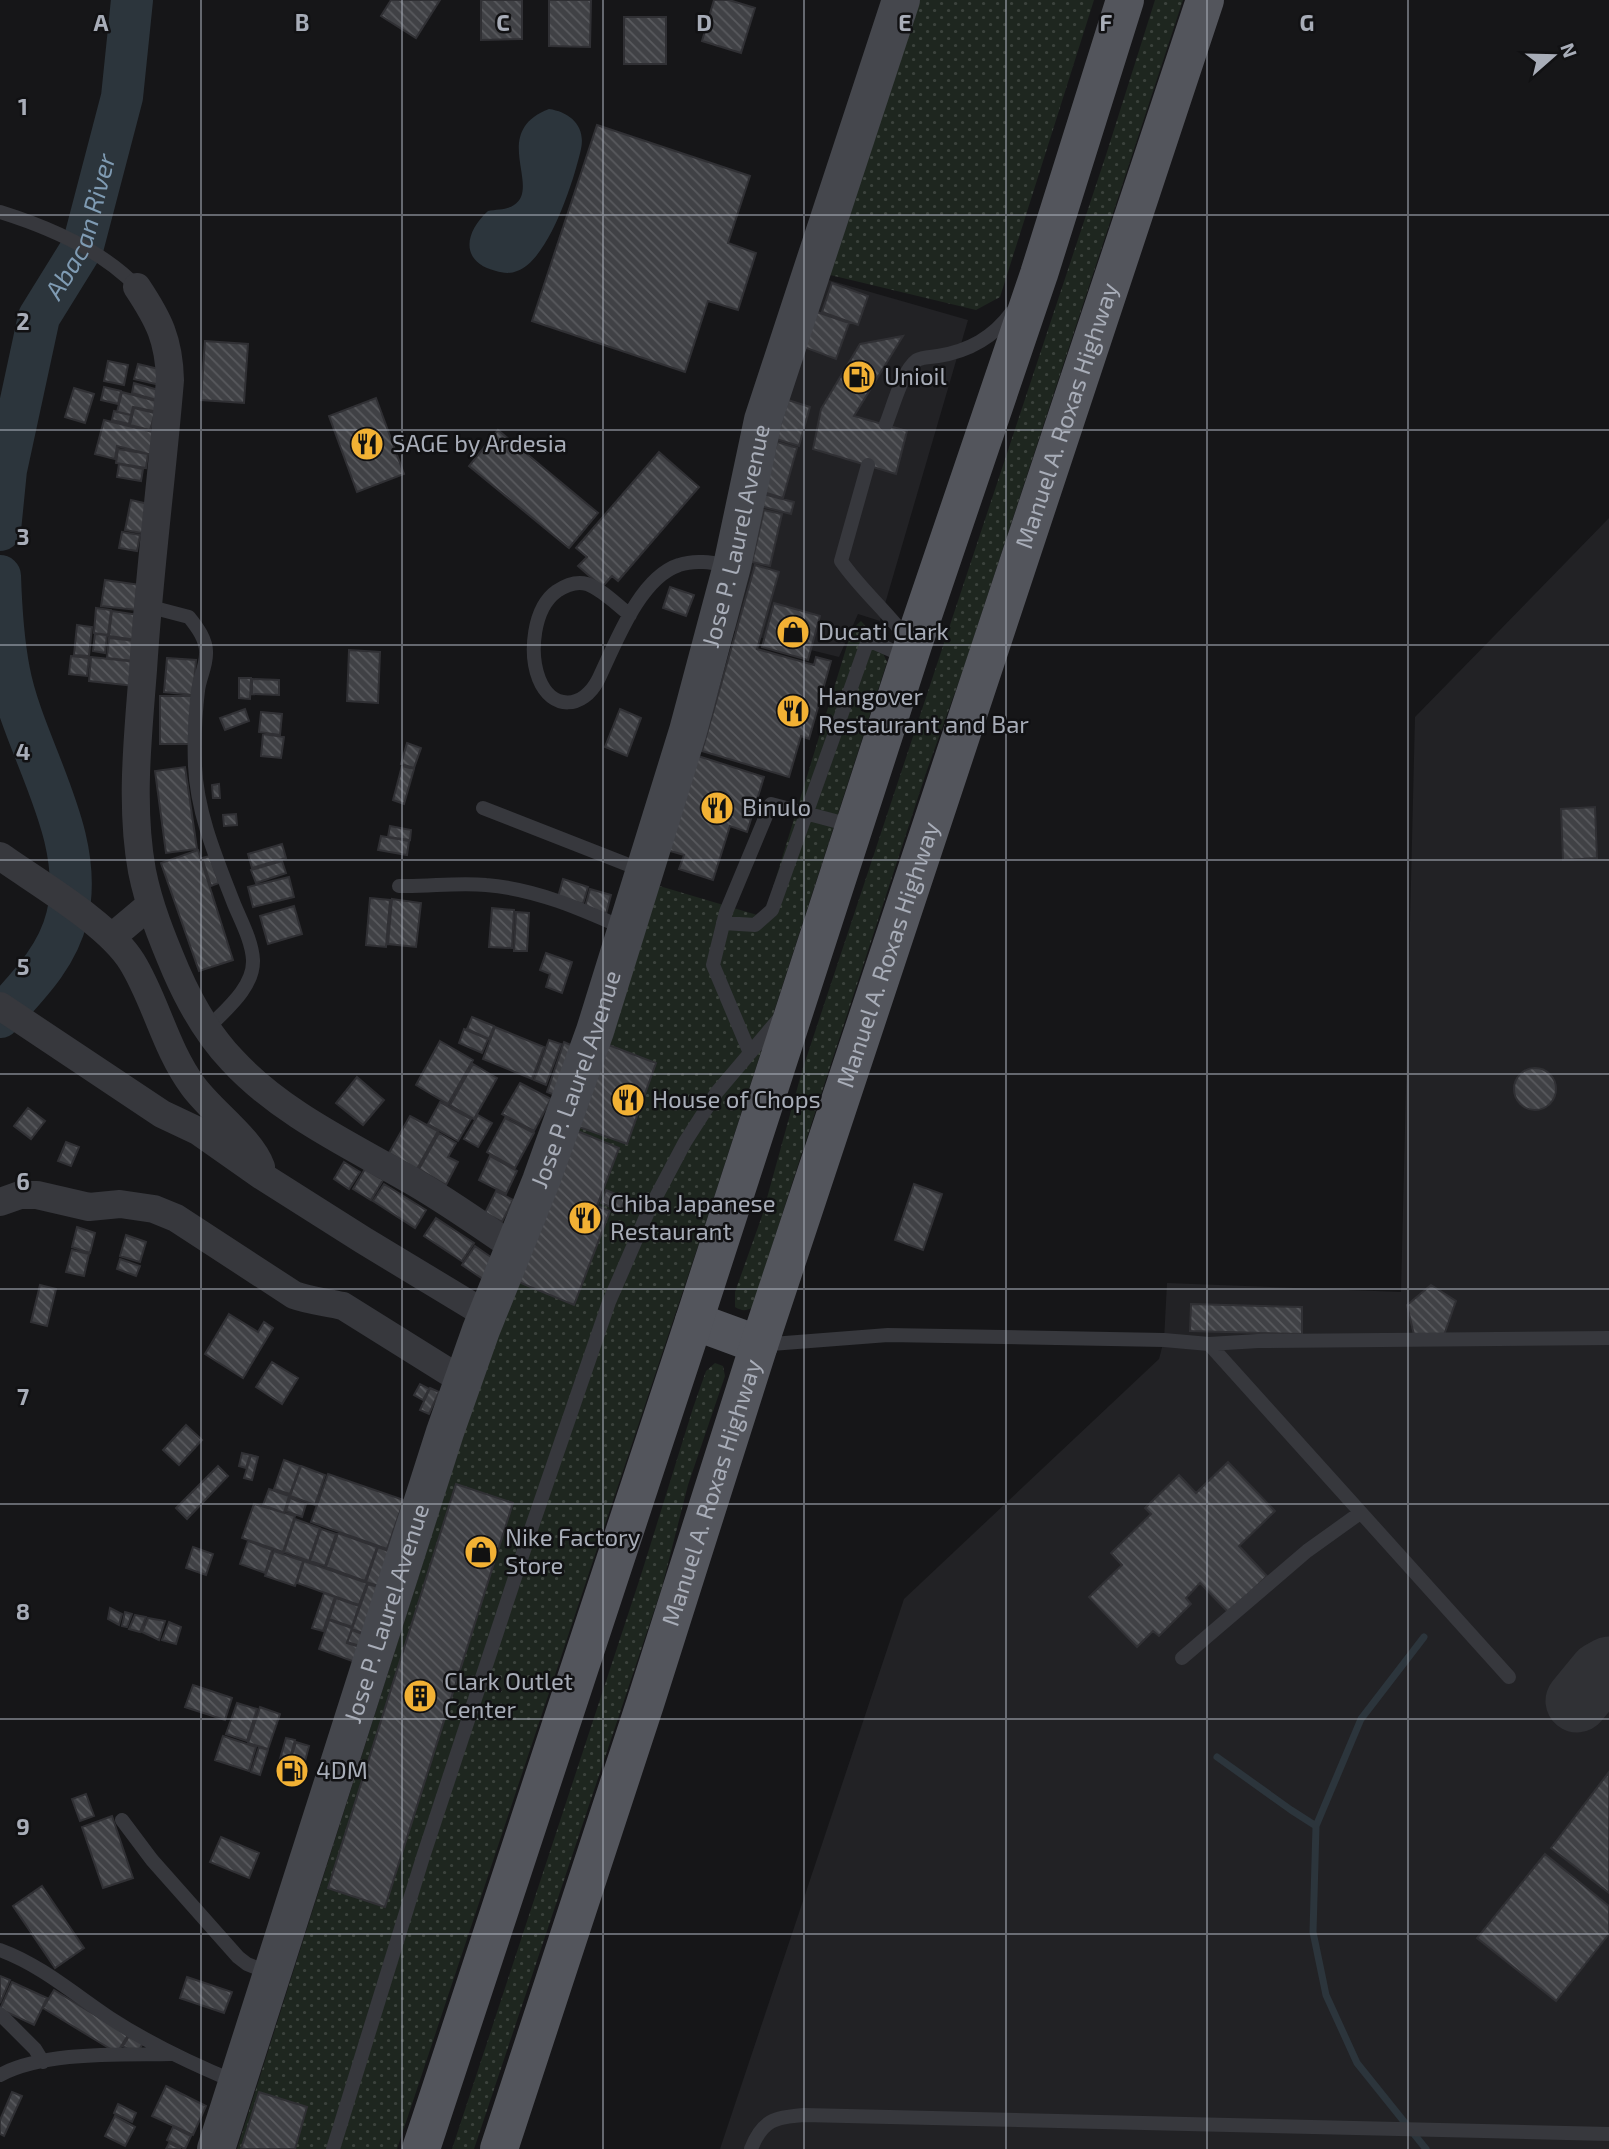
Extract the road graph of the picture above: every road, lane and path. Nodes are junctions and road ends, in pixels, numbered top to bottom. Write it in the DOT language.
graph roads {
  1 [pos="901,0"];
  2 [pos="1125,0"];
  3 [pos="1205,0"];
  4 [pos="0,212"];
  5 [pos="1039,274"];
  6 [pos="137,287"];
  7 [pos="886,425"];
  8 [pos="868,465"];
  9 [pos="733,566"];
  10 [pos="147,606"];
  11 [pos="630,615"];
  12 [pos="911,651"];
  13 [pos="483,808"];
  14 [pos="809,813"];
  15 [pos="855,827"];
  16 [pos="0,856"];
  17 [pos="645,872"];
  18 [pos="399,886"];
  19 [pos="150,905"];
  20 [pos="723,923"];
  21 [pos="627,929"];
  22 [pos="112,937"];
  23 [pos="801,992"];
  24 [pos="0,1006"];
  25 [pos="207,1029"];
  26 [pos="750,1053"];
  27 [pos="259,1182"];
  28 [pos="0,1202"];
  29 [pos="513,1247"];
  30 [pos="694,1321"];
  31 [pos="484,1322"];
  32 [pos="1609,1338"];
  33 [pos="1209,1344"];
  34 [pos="759,1345"];
  35 [pos="463,1381"];
  36 [pos="1360,1513"];
  37 [pos="1182,1658"];
  38 [pos="1509,1677"];
  39 [pos="122,1819"];
  40 [pos="0,1950"];
  41 [pos="272,1975"];
  42 [pos="0,2014"];
  43 [pos="173,2054"];
  44 [pos="43,2062"];
  45 [pos="0,2075"];
  46 [pos="237,2083"];
  47 [pos="1609,2134"];
  48 [pos="216,2149"];
  49 [pos="332,2149"];
  50 [pos="421,2149"];
  51 [pos="499,2149"];
  52 [pos="751,2149"];
  1 -- 9 [label="street, Jose P. Laurel Avenue"];
  2 -- 5 [label="main road"];
  3 -- 34 [label="main road, Manuel A. Roxas Highway"];
  4 -- 6 [label="lane"];
  5 -- 7 [label="lane"];
  5 -- 12 [label="main road"];
  6 -- 10 [label="street"];
  8 -- 12 [label="lane"];
  9 -- 11 [label="lane"];
  9 -- 17 [label="street, Jose P. Laurel Avenue"];
  10 -- 19 [label="street"];
  10 -- 25 [label="lane"];
  11 -- 11 [label="lane"];
  12 -- 14 [label="lane"];
  12 -- 15 [label="main road"];
  13 -- 17 [label="lane"];
  14 -- 15 [label="lane"];
  14 -- 20 [label="lane"];
  14 -- 20 [label="lane"];
  15 -- 23 [label="main road"];
  16 -- 22 [label="street"];
  17 -- 21 [label="street, Jose P. Laurel Avenue"];
  18 -- 21 [label="lane"];
  19 -- 22 [label="street"];
  19 -- 25 [label="street"];
  20 -- 26 [label="lane"];
  21 -- 29 [label="street, Jose P. Laurel Avenue"];
  22 -- 27 [label="street"];
  23 -- 26 [label="lane"];
  23 -- 30 [label="main road"];
  24 -- 27 [label="street"];
  25 -- 29 [label="street"];
  26 -- 49 [label="lane"];
  27 -- 31 [label="street"];
  28 -- 35 [label="street"];
  29 -- 31 [label="street, Jose P. Laurel Avenue"];
  30 -- 34 [label="main road"];
  30 -- 50 [label="main road"];
  31 -- 35 [label="street, Jose P. Laurel Avenue"];
  32 -- 33 [label="lane"];
  33 -- 34 [label="lane"];
  33 -- 36 [label="lane"];
  34 -- 51 [label="main road, Manuel A. Roxas Highway"];
  35 -- 41 [label="street, Jose P. Laurel Avenue"];
  36 -- 37 [label="lane"];
  36 -- 38 [label="lane"];
  39 -- 41 [label="lane"];
  40 -- 43 [label="lane"];
  41 -- 46 [label="street, Jose P. Laurel Avenue"];
  42 -- 44 [label="lane"];
  43 -- 44 [label="lane"];
  43 -- 46 [label="lane"];
  44 -- 45 [label="lane"];
  46 -- 48 [label="street, Jose P. Laurel Avenue"];
  47 -- 52 [label="lane"];
}
